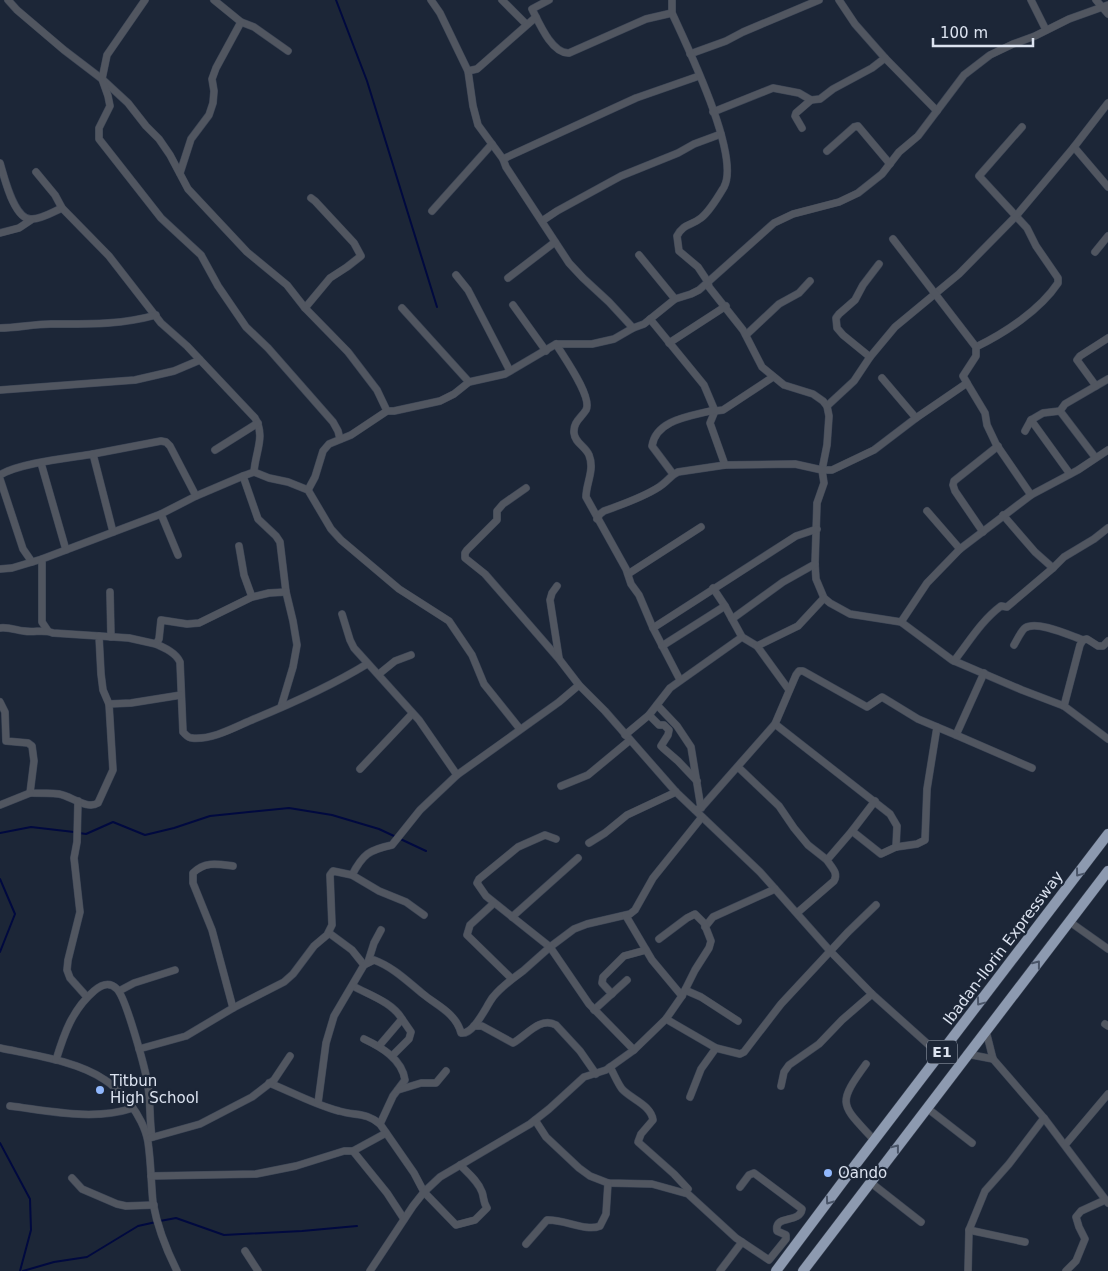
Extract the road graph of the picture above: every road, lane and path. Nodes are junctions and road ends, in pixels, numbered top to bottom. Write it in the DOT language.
graph roads {
  1 [pos="8,0"];
  2 [pos="145,0"];
  3 [pos="214,0"];
  4 [pos="431,0"];
  5 [pos="502,0"];
  6 [pos="549,0"];
  7 [pos="672,0"];
  8 [pos="819,0"];
  9 [pos="839,0"];
  10 [pos="1031,0"];
  11 [pos="1096,0"];
  12 [pos="1105,6"];
  13 [pos="672,13"];
  14 [pos="1108,14"];
  15 [pos="536,17"];
  16 [pos="241,22"];
  17 [pos="526,24"];
  18 [pos="1046,30"];
  19 [pos="288,51"];
  20 [pos="690,54"];
  21 [pos="885,58"];
  22 [pos="468,71"];
  23 [pos="699,76"];
  24 [pos="102,79"];
  25 [pos="811,100"];
  26 [pos="1108,103"];
  27 [pos="937,111"];
  28 [pos="713,112"];
  29 [pos="1022,127"];
  30 [pos="802,128"];
  31 [pos="721,134"];
  32 [pos="492,144"];
  33 [pos="1074,147"];
  34 [pos="827,151"];
  35 [pos="503,159"];
  36 [pos="0,163"];
  37 [pos="890,164"];
  38 [pos="36,172"];
  39 [pos="180,173"];
  40 [pos="1108,187"];
  41 [pos="311,198"];
  42 [pos="62,208"];
  43 [pos="432,212"];
  44 [pos="1016,216"];
  45 [pos="31,220"];
  46 [pos="542,221"];
  47 [pos="0,233"];
  48 [pos="1108,236"];
  49 [pos="893,239"];
  50 [pos="555,242"];
  51 [pos="1095,252"];
  52 [pos="639,256"];
  53 [pos="879,264"];
  54 [pos="456,275"];
  55 [pos="508,278"];
  56 [pos="810,281"];
  57 [pos="708,282"];
  58 [pos="936,293"];
  59 [pos="675,299"];
  60 [pos="514,304"];
  61 [pos="726,306"];
  62 [pos="305,308"];
  63 [pos="402,308"];
  64 [pos="156,315"];
  65 [pos="650,319"];
  66 [pos="0,328"];
  67 [pos="633,328"];
  68 [pos="746,335"];
  69 [pos="1108,338"];
  70 [pos="669,343"];
  71 [pos="556,344"];
  72 [pos="976,347"];
  73 [pos="546,351"];
  74 [pos="870,358"];
  75 [pos="200,360"];
  76 [pos="510,371"];
  77 [pos="773,377"];
  78 [pos="882,378"];
  79 [pos="1108,379"];
  80 [pos="469,382"];
  81 [pos="967,383"];
  82 [pos="1096,386"];
  83 [pos="0,390"];
  84 [pos="827,406"];
  85 [pos="387,411"];
  86 [pos="714,411"];
  87 [pos="1060,411"];
  88 [pos="916,418"];
  89 [pos="1032,420"];
  90 [pos="258,423"];
  91 [pos="1025,431"];
  92 [pos="340,439"];
  93 [pos="998,446"];
  94 [pos="215,450"];
  95 [pos="1108,450"];
  96 [pos="93,454"];
  97 [pos="1095,457"];
  98 [pos="40,463"];
  99 [pos="725,465"];
  100 [pos="822,470"];
  101 [pos="254,472"];
  102 [pos="673,474"];
  103 [pos="1070,474"];
  104 [pos="243,476"];
  105 [pos="0,477"];
  106 [pos="526,488"];
  107 [pos="308,490"];
  108 [pos="1031,495"];
  109 [pos="196,496"];
  110 [pos="927,511"];
  111 [pos="161,514"];
  112 [pos="1003,515"];
  113 [pos="598,519"];
  114 [pos="701,527"];
  115 [pos="817,528"];
  116 [pos="1108,528"];
  117 [pos="113,532"];
  118 [pos="983,532"];
  119 [pos="239,546"];
  120 [pos="960,549"];
  121 [pos="66,550"];
  122 [pos="178,555"];
  123 [pos="42,559"];
  124 [pos="32,562"];
  125 [pos="815,564"];
  126 [pos="1054,568"];
  127 [pos="0,569"];
  128 [pos="628,574"];
  129 [pos="557,586"];
  130 [pos="712,588"];
  131 [pos="110,592"];
  132 [pos="286,592"];
  133 [pos="252,597"];
  134 [pos="824,598"];
  135 [pos="725,606"];
  136 [pos="342,614"];
  137 [pos="732,619"];
  138 [pos="901,622"];
  139 [pos="0,628"];
  140 [pos="653,628"];
  141 [pos="48,631"];
  142 [pos="100,636"];
  143 [pos="111,637"];
  144 [pos="742,637"];
  145 [pos="1083,640"];
  146 [pos="1108,641"];
  147 [pos="156,644"];
  148 [pos="1014,645"];
  149 [pos="662,646"];
  150 [pos="757,646"];
  151 [pos="411,655"];
  152 [pos="559,659"];
  153 [pos="954,661"];
  154 [pos="367,664"];
  155 [pos="984,673"];
  156 [pos="379,674"];
  157 [pos="680,680"];
  158 [pos="579,685"];
  159 [pos="789,690"];
  160 [pos="181,695"];
  161 [pos="0,702"];
  162 [pos="109,704"];
  163 [pos="657,705"];
  164 [pos="1064,706"];
  165 [pos="281,708"];
  166 [pos="412,714"];
  167 [pos="649,715"];
  168 [pos="775,724"];
  169 [pos="938,727"];
  170 [pos="520,729"];
  171 [pos="956,735"];
  172 [pos="627,738"];
  173 [pos="1108,739"];
  174 [pos="738,768"];
  175 [pos="1032,768"];
  176 [pos="360,769"];
  177 [pos="457,775"];
  178 [pos="698,782"];
  179 [pos="561,786"];
  180 [pos="676,792"];
  181 [pos="30,793"];
  182 [pos="4,801"];
  183 [pos="78,801"];
  184 [pos="875,801"];
  185 [pos="0,805"];
  186 [pos="698,809"];
  187 [pos="702,817"];
  188 [pos="852,831"];
  189 [pos="1108,834"];
  190 [pos="556,839"];
  191 [pos="589,843"];
  192 [pos="896,847"];
  193 [pos="578,858"];
  194 [pos="827,860"];
  195 [pos="233,866"];
  196 [pos="1108,871"];
  197 [pos="352,875"];
  198 [pos="775,889"];
  199 [pos="494,902"];
  200 [pos="876,905"];
  201 [pos="797,912"];
  202 [pos="424,915"];
  203 [pos="626,916"];
  204 [pos="512,917"];
  205 [pos="1070,922"];
  206 [pos="705,928"];
  207 [pos="381,930"];
  208 [pos="328,933"];
  209 [pos="659,939"];
  210 [pos="550,947"];
  211 [pos="1108,949"];
  212 [pos="646,950"];
  213 [pos="831,952"];
  214 [pos="366,964"];
  215 [pos="175,970"];
  216 [pos="511,978"];
  217 [pos="627,980"];
  218 [pos="353,986"];
  219 [pos="119,991"];
  220 [pos="684,993"];
  221 [pos="612,994"];
  222 [pos="872,994"];
  223 [pos="87,997"];
  224 [pos="233,1008"];
  225 [pos="594,1010"];
  226 [pos="402,1019"];
  227 [pos="666,1019"];
  228 [pos="738,1021"];
  229 [pos="474,1026"];
  230 [pos="986,1031"];
  231 [pos="364,1039"];
  232 [pos="379,1046"];
  233 [pos="0,1048"];
  234 [pos="716,1048"];
  235 [pos="139,1049"];
  236 [pos="634,1050"];
  237 [pos="968,1054"];
  238 [pos="940,1055"];
  239 [pos="290,1056"];
  240 [pos="392,1056"];
  241 [pos="994,1059"];
  242 [pos="56,1060"];
  243 [pos="866,1064"];
  244 [pos="610,1067"];
  245 [pos="446,1071"];
  246 [pos="596,1074"];
  247 [pos="269,1083"];
  248 [pos="781,1086"];
  249 [pos="398,1090"];
  250 [pos="1108,1094"];
  251 [pos="690,1097"];
  252 [pos="318,1103"];
  253 [pos="10,1106"];
  254 [pos="133,1108"];
  255 [pos="927,1108"];
  256 [pos="1044,1118"];
  257 [pos="535,1120"];
  258 [pos="380,1124"];
  259 [pos="386,1133"];
  260 [pos="150,1138"];
  261 [pos="874,1140"];
  262 [pos="972,1143"];
  263 [pos="1065,1145"];
  264 [pos="353,1151"];
  265 [pos="460,1165"];
  266 [pos="151,1176"];
  267 [pos="72,1178"];
  268 [pos="870,1182"];
  269 [pos="608,1183"];
  270 [pos="740,1187"];
  271 [pos="688,1189"];
  272 [pos="424,1192"];
  273 [pos="1107,1201"];
  274 [pos="154,1205"];
  275 [pos="404,1219"];
  276 [pos="921,1222"];
  277 [pos="969,1230"];
  278 [pos="742,1242"];
  279 [pos="1025,1242"];
  280 [pos="526,1244"];
  281 [pos="245,1251"];
  282 [pos="178,1271"];
  283 [pos="258,1271"];
  284 [pos="370,1271"];
  285 [pos="720,1271"];
  286 [pos="776,1271"];
  287 [pos="804,1271"];
  288 [pos="968,1271"];
  289 [pos="1066,1271"];
  1 -- 24 [label="street"];
  2 -- 24 [label="street"];
  3 -- 16 [label="street"];
  4 -- 22 [label="street"];
  5 -- 17 [label="street"];
  6 -- 15 [label="street"];
  7 -- 13 [label="street"];
  8 -- 20 [label="street"];
  9 -- 21 [label="street"];
  10 -- 18 [label="street"];
  11 -- 12 [label="street"];
  12 -- 14 [label="street"];
  12 -- 18 [label="street"];
  13 -- 15 [label="street"];
  13 -- 20 [label="street"];
  15 -- 17 [label="street"];
  16 -- 19 [label="street"];
  16 -- 39 [label="street"];
  17 -- 22 [label="street"];
  18 -- 27 [label="street"];
  20 -- 23 [label="street"];
  21 -- 25 [label="street"];
  21 -- 27 [label="street"];
  22 -- 32 [label="street"];
  23 -- 28 [label="street"];
  23 -- 35 [label="street"];
  24 -- 39 [label="street"];
  24 -- 92 [label="street"];
  25 -- 28 [label="street"];
  25 -- 30 [label="street"];
  26 -- 33 [label="street"];
  27 -- 37 [label="street"];
  28 -- 31 [label="street"];
  29 -- 44 [label="street"];
  31 -- 46 [label="street"];
  31 -- 57 [label="street"];
  32 -- 35 [label="street"];
  32 -- 43 [label="street"];
  33 -- 40 [label="street"];
  33 -- 44 [label="street"];
  34 -- 37 [label="street"];
  35 -- 46 [label="street"];
  36 -- 45 [label="street"];
  37 -- 57 [label="street"];
  38 -- 42 [label="street"];
  39 -- 62 [label="street"];
  41 -- 62 [label="street"];
  42 -- 45 [label="street"];
  42 -- 64 [label="street"];
  44 -- 58 [label="street"];
  44 -- 72 [label="street"];
  45 -- 47 [label="street"];
  46 -- 50 [label="street"];
  48 -- 51 [label="street"];
  49 -- 58 [label="street"];
  50 -- 55 [label="street"];
  50 -- 67 [label="street"];
  52 -- 59 [label="street"];
  53 -- 74 [label="street"];
  54 -- 76 [label="street"];
  56 -- 68 [label="street"];
  57 -- 59 [label="street"];
  57 -- 61 [label="street"];
  58 -- 72 [label="street"];
  58 -- 74 [label="street"];
  59 -- 65 [label="street"];
  60 -- 73 [label="street"];
  61 -- 68 [label="street"];
  61 -- 70 [label="street"];
  62 -- 85 [label="street"];
  63 -- 80 [label="street"];
  64 -- 66 [label="street"];
  64 -- 75 [label="street"];
  65 -- 67 [label="street"];
  65 -- 70 [label="street"];
  67 -- 71 [label="street"];
  68 -- 77 [label="street"];
  69 -- 82 [label="street"];
  70 -- 86 [label="street"];
  71 -- 73 [label="street"];
  71 -- 113 [label="street"];
  72 -- 81 [label="street"];
  73 -- 76 [label="street"];
  74 -- 84 [label="street"];
  75 -- 83 [label="street"];
  75 -- 90 [label="street"];
  76 -- 80 [label="street"];
  77 -- 84 [label="street"];
  77 -- 86 [label="street"];
  78 -- 88 [label="street"];
  79 -- 82 [label="street"];
  80 -- 85 [label="street"];
  81 -- 88 [label="street"];
  81 -- 93 [label="street"];
  82 -- 87 [label="street"];
  84 -- 100 [label="street"];
  85 -- 92 [label="street"];
  86 -- 99 [label="street"];
  86 -- 102 [label="street"];
  87 -- 89 [label="street"];
  87 -- 97 [label="street"];
  88 -- 100 [label="street"];
  89 -- 91 [label="street"];
  89 -- 103 [label="street"];
  90 -- 94 [label="street"];
  90 -- 101 [label="street"];
  92 -- 107 [label="street"];
  93 -- 108 [label="street"];
  93 -- 118 [label="street"];
  95 -- 97 [label="street"];
  96 -- 98 [label="street"];
  96 -- 109 [label="street"];
  96 -- 117 [label="street"];
  97 -- 103 [label="street"];
  98 -- 105 [label="street"];
  98 -- 121 [label="street"];
  99 -- 100 [label="street"];
  99 -- 102 [label="street"];
  100 -- 115 [label="street"];
  101 -- 104 [label="street"];
  101 -- 107 [label="street"];
  102 -- 113 [label="street"];
  103 -- 108 [label="street"];
  104 -- 109 [label="street"];
  104 -- 132 [label="street"];
  105 -- 124 [label="street"];
  106 -- 152 [label="street"];
  107 -- 170 [label="street"];
  108 -- 112 [label="street"];
  109 -- 111 [label="street"];
  110 -- 120 [label="street"];
  111 -- 117 [label="street"];
  111 -- 122 [label="street"];
  112 -- 118 [label="street"];
  112 -- 126 [label="street"];
  113 -- 128 [label="street"];
  114 -- 128 [label="street"];
  115 -- 125 [label="street"];
  115 -- 130 [label="street"];
  116 -- 126 [label="street"];
  117 -- 121 [label="street"];
  118 -- 120 [label="street"];
  119 -- 133 [label="street"];
  120 -- 138 [label="street"];
  121 -- 123 [label="street"];
  123 -- 124 [label="street"];
  123 -- 141 [label="street"];
  124 -- 127 [label="street"];
  125 -- 134 [label="street"];
  125 -- 137 [label="street"];
  126 -- 153 [label="street"];
  128 -- 140 [label="street"];
  129 -- 152 [label="street"];
  130 -- 135 [label="street"];
  130 -- 140 [label="street"];
  131 -- 143 [label="street"];
  132 -- 133 [label="street"];
  132 -- 165 [label="street"];
  133 -- 147 [label="street"];
  134 -- 138 [label="street"];
  134 -- 150 [label="street"];
  135 -- 137 [label="street"];
  135 -- 149 [label="street"];
  136 -- 154 [label="street"];
  137 -- 144 [label="street"];
  138 -- 153 [label="street"];
  139 -- 141 [label="street"];
  140 -- 149 [label="street"];
  141 -- 142 [label="street"];
  142 -- 143 [label="street"];
  142 -- 162 [label="street"];
  143 -- 147 [label="street"];
  144 -- 150 [label="street"];
  144 -- 157 [label="street"];
  145 -- 146 [label="street"];
  145 -- 148 [label="street"];
  145 -- 164 [label="street"];
  147 -- 160 [label="street"];
  149 -- 157 [label="street"];
  150 -- 159 [label="street"];
  151 -- 156 [label="street"];
  152 -- 158 [label="street"];
  153 -- 155 [label="street"];
  154 -- 156 [label="street"];
  154 -- 165 [label="street"];
  155 -- 164 [label="street"];
  155 -- 171 [label="street"];
  156 -- 166 [label="street"];
  157 -- 163 [label="street"];
  158 -- 170 [label="street"];
  158 -- 172 [label="street"];
  159 -- 168 [label="street"];
  159 -- 169 [label="street"];
  160 -- 162 [label="street"];
  160 -- 165 [label="street"];
  161 -- 181 [label="street"];
  162 -- 183 [label="street"];
  163 -- 167 [label="street"];
  163 -- 178 [label="street"];
  164 -- 173 [label="street"];
  166 -- 176 [label="street"];
  166 -- 177 [label="street"];
  167 -- 172 [label="street"];
  167 -- 178 [label="street"];
  168 -- 174 [label="street"];
  168 -- 184 [label="street"];
  169 -- 171 [label="street"];
  169 -- 192 [label="street"];
  170 -- 177 [label="street"];
  171 -- 175 [label="street"];
  172 -- 179 [label="street"];
  172 -- 180 [label="street"];
  174 -- 186 [label="street"];
  174 -- 194 [label="street"];
  177 -- 197 [label="street"];
  178 -- 186 [label="street"];
  180 -- 186 [label="street"];
  180 -- 191 [label="street"];
  181 -- 182 [label="street"];
  181 -- 183 [label="street"];
  182 -- 185 [label="street"];
  183 -- 223 [label="street"];
  184 -- 188 [label="street"];
  184 -- 192 [label="street"];
  186 -- 187 [label="street"];
  187 -- 198 [label="street"];
  187 -- 203 [label="street"];
  188 -- 192 [label="street"];
  188 -- 194 [label="street"];
  189 -- 238 [label="highway, Ibadan-Ilorin Expressway / E1, one-way"];
  190 -- 199 [label="street"];
  193 -- 204 [label="street"];
  194 -- 201 [label="street"];
  195 -- 224 [label="street"];
  196 -- 205 [label="highway, E1"];
  197 -- 202 [label="street"];
  197 -- 208 [label="street"];
  198 -- 201 [label="street"];
  198 -- 206 [label="street"];
  199 -- 204 [label="street"];
  199 -- 216 [label="street"];
  200 -- 213 [label="street"];
  201 -- 213 [label="street"];
  203 -- 210 [label="street"];
  203 -- 212 [label="street"];
  204 -- 210 [label="street"];
  205 -- 211 [label="street"];
  230 -- 205 [label="highway, E1, one-way"];
  206 -- 209 [label="street"];
  206 -- 220 [label="street"];
  207 -- 214 [label="street"];
  208 -- 214 [label="street"];
  208 -- 224 [label="street"];
  210 -- 216 [label="street"];
  210 -- 225 [label="street"];
  212 -- 220 [label="street"];
  212 -- 221 [label="street"];
  213 -- 222 [label="street"];
  213 -- 234 [label="street"];
  214 -- 218 [label="street"];
  214 -- 229 [label="street"];
  215 -- 219 [label="street"];
  216 -- 229 [label="street"];
  217 -- 221 [label="street"];
  218 -- 226 [label="street"];
  218 -- 252 [label="street"];
  219 -- 223 [label="street"];
  219 -- 235 [label="street"];
  220 -- 227 [label="street"];
  220 -- 228 [label="street"];
  221 -- 225 [label="street"];
  222 -- 238 [label="street"];
  222 -- 248 [label="street"];
  223 -- 242 [label="street"];
  224 -- 235 [label="street"];
  225 -- 236 [label="street"];
  226 -- 232 [label="street"];
  226 -- 240 [label="street"];
  227 -- 234 [label="street"];
  227 -- 236 [label="street"];
  229 -- 246 [label="street"];
  230 -- 237 [label="highway, E1"];
  230 -- 241 [label="street"];
  231 -- 232 [label="street"];
  232 -- 240 [label="street"];
  233 -- 242 [label="street"];
  234 -- 251 [label="street"];
  235 -- 260 [label="street"];
  236 -- 244 [label="street"];
  237 -- 241 [label="street"];
  237 -- 255 [label="highway, E1"];
  238 -- 261 [label="highway, Ibadan-Ilorin Expressway / E1"];
  239 -- 247 [label="street"];
  240 -- 249 [label="street"];
  241 -- 256 [label="street"];
  242 -- 254 [label="street"];
  243 -- 261 [label="street"];
  244 -- 246 [label="street"];
  244 -- 271 [label="street"];
  245 -- 249 [label="street"];
  246 -- 257 [label="street"];
  247 -- 252 [label="street"];
  247 -- 260 [label="street"];
  249 -- 258 [label="street"];
  250 -- 263 [label="street"];
  252 -- 258 [label="street"];
  253 -- 254 [label="street"];
  254 -- 260 [label="street"];
  255 -- 262 [label="street"];
  268 -- 255 [label="highway, E1, one-way"];
  256 -- 263 [label="street"];
  256 -- 277 [label="street"];
  257 -- 265 [label="street"];
  257 -- 269 [label="street"];
  258 -- 259 [label="street"];
  259 -- 264 [label="street"];
  259 -- 272 [label="street"];
  260 -- 266 [label="street"];
  261 -- 286 [label="highway, Ibadan-Ilorin Expressway / E1, one-way"];
  263 -- 273 [label="street"];
  264 -- 266 [label="street"];
  264 -- 275 [label="street"];
  265 -- 272 [label="street"];
  265 -- 272 [label="street"];
  266 -- 274 [label="street"];
  267 -- 274 [label="street"];
  268 -- 276 [label="street"];
  268 -- 287 [label="highway, E1"];
  269 -- 278 [label="street"];
  269 -- 280 [label="street"];
  270 -- 278 [label="street"];
  272 -- 275 [label="street"];
  273 -- 289 [label="street"];
  274 -- 282 [label="street"];
  275 -- 284 [label="street"];
  277 -- 279 [label="street"];
  277 -- 288 [label="street"];
  278 -- 285 [label="street"];
  281 -- 283 [label="street"];
}
